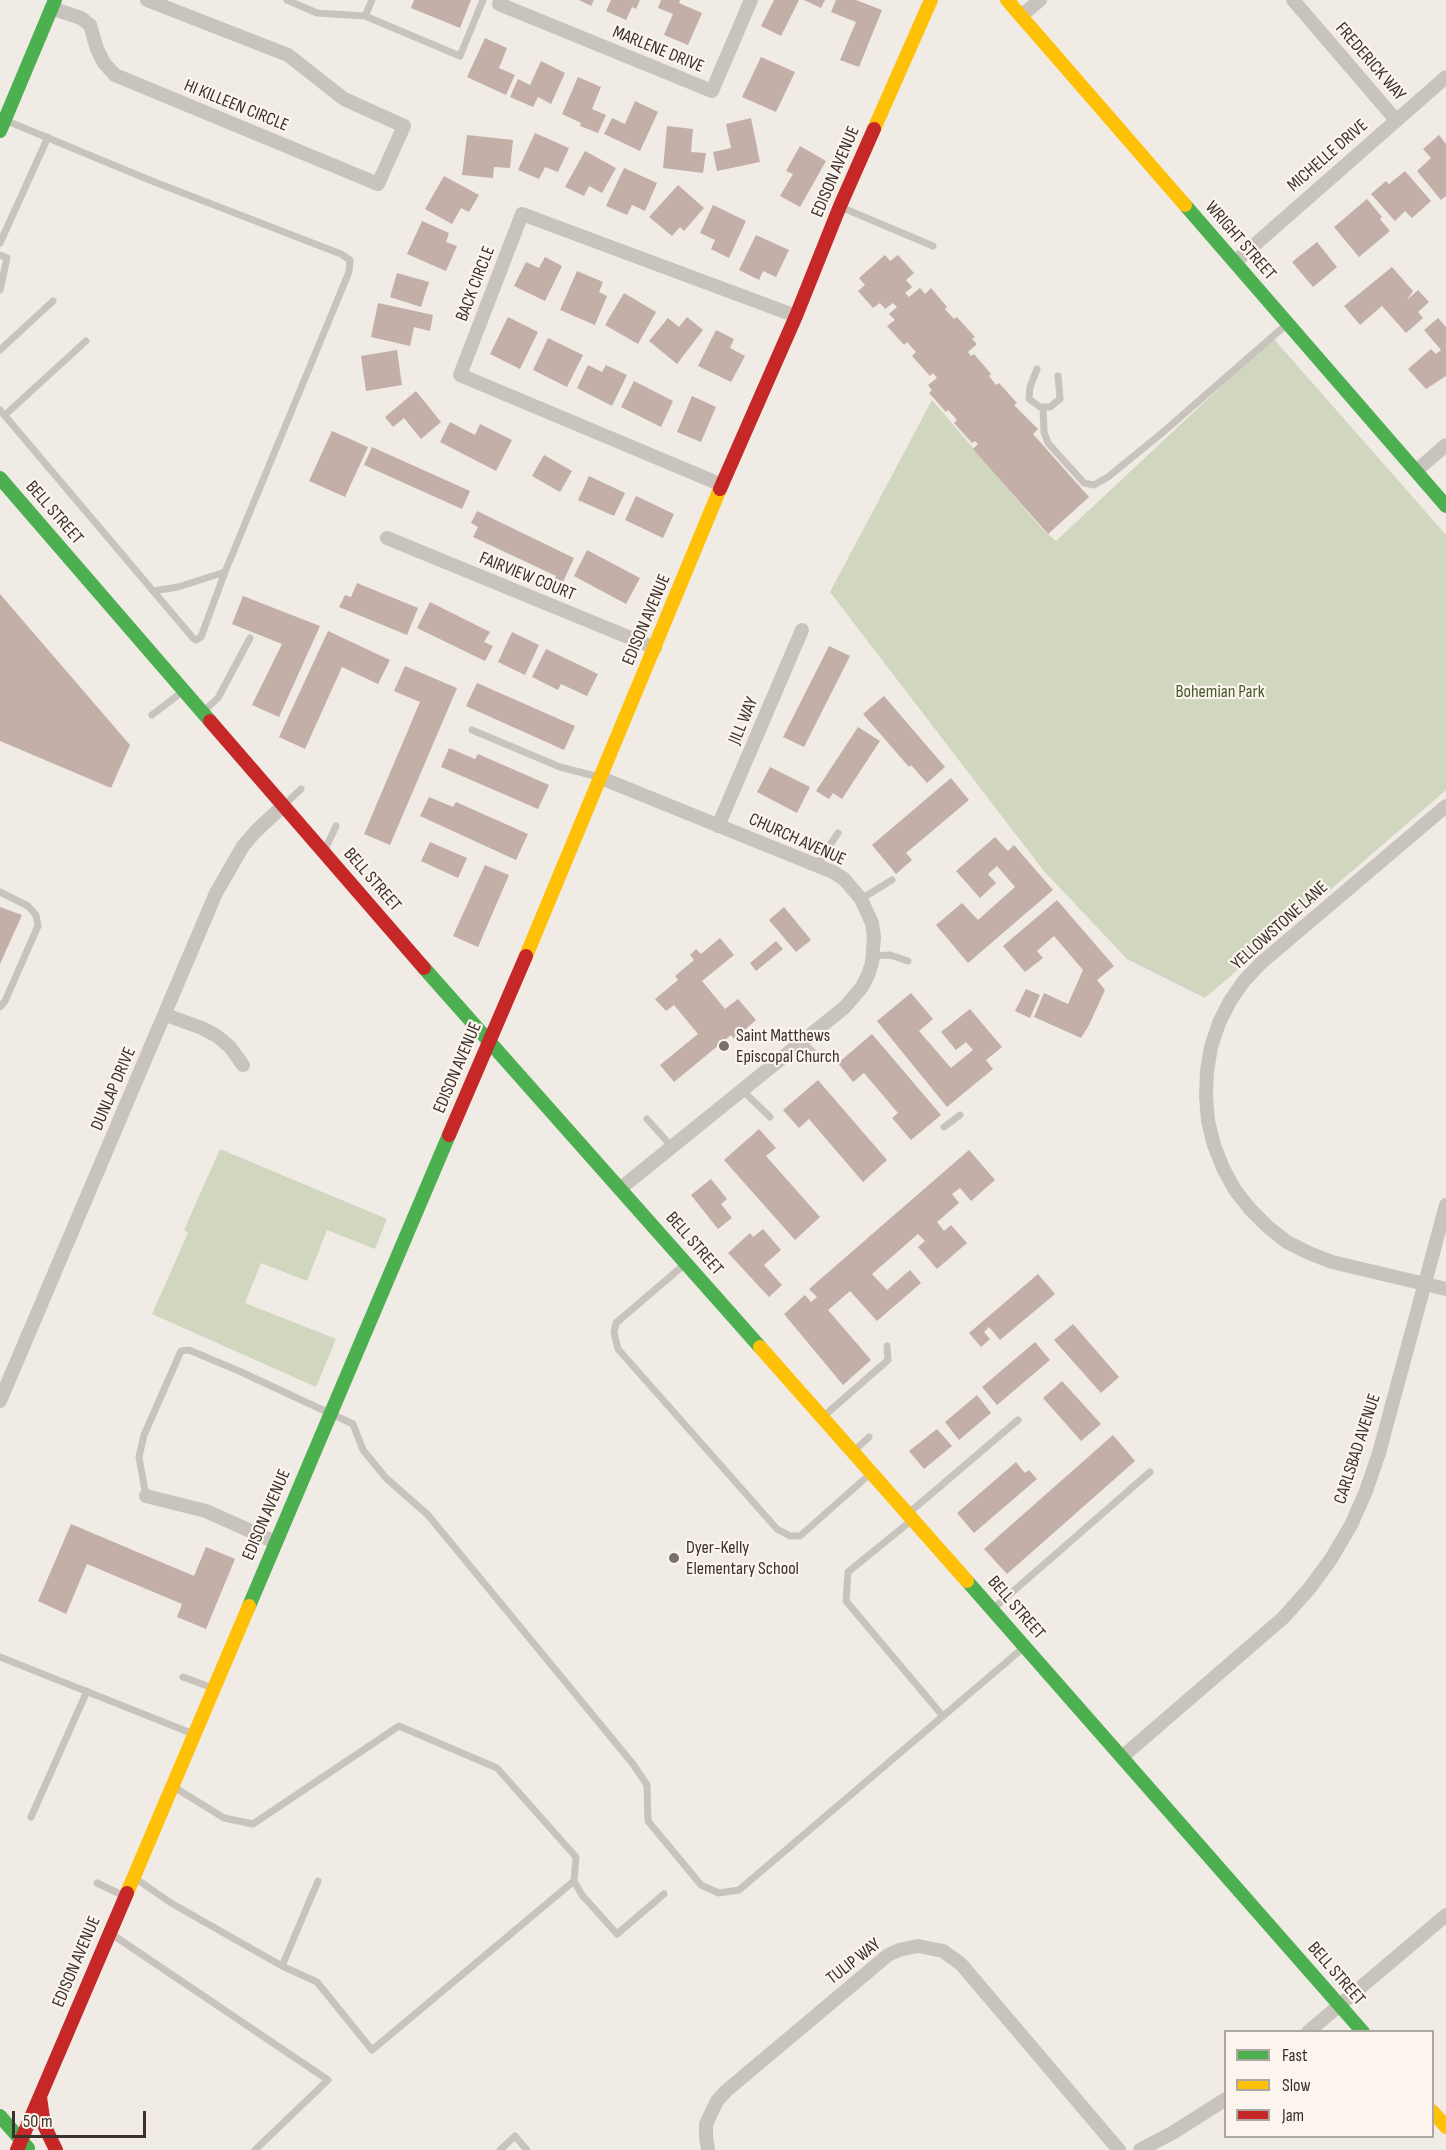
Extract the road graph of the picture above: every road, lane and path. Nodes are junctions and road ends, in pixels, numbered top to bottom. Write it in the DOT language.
graph roads {
  1 [pos="147,0"];
  2 [pos="287,0"];
  3 [pos="372,0"];
  4 [pos="483,0"];
  5 [pos="752,0"];
  6 [pos="932,0"];
  7 [pos="1007,0"];
  8 [pos="1041,0"];
  9 [pos="1293,0"];
  10 [pos="53,4"];
  11 [pos="499,4"];
  12 [pos="365,16"];
  13 [pos="1021,16"];
  14 [pos="1446,77"];
  15 [pos="1396,120"];
  16 [pos="2,125"];
  17 [pos="48,137"];
  18 [pos="840,207"];
  19 [pos="0,243"];
  20 [pos="933,246"];
  21 [pos="0,255"];
  22 [pos="1235,262"];
  23 [pos="0,290"];
  24 [pos="53,301"];
  25 [pos="796,316"];
  26 [pos="1288,323"];
  27 [pos="86,341"];
  28 [pos="0,350"];
  29 [pos="1037,369"];
  30 [pos="1058,376"];
  31 [pos="1043,407"];
  32 [pos="2,413"];
  33 [pos="1446,446"];
  34 [pos="1416,471"];
  35 [pos="0,478"];
  36 [pos="722,485"];
  37 [pos="1446,506"];
  38 [pos="387,538"];
  39 [pos="225,572"];
  40 [pos="153,591"];
  41 [pos="802,630"];
  42 [pos="250,638"];
  43 [pos="655,648"];
  44 [pos="184,690"];
  45 [pos="203,712"];
  46 [pos="152,715"];
  47 [pos="472,730"];
  48 [pos="601,778"];
  49 [pos="301,789"];
  50 [pos="284,805"];
  51 [pos="1446,806"];
  52 [pos="718,825"];
  53 [pos="336,826"];
  54 [pos="838,833"];
  55 [pos="325,853"];
  56 [pos="817,865"];
  57 [pos="892,880"];
  58 [pos="0,892"];
  59 [pos="861,899"];
  60 [pos="873,956"];
  61 [pos="908,961"];
  62 [pos="0,1007"];
  63 [pos="166,1015"];
  64 [pos="488,1042"];
  65 [pos="802,1042"];
  66 [pos="813,1052"];
  67 [pos="243,1065"];
  68 [pos="742,1090"];
  69 [pos="960,1115"];
  70 [pos="770,1118"];
  71 [pos="647,1119"];
  72 [pos="944,1127"];
  73 [pos="672,1147"];
  74 [pos="621,1188"];
  75 [pos="1446,1205"];
  76 [pos="687,1262"];
  77 [pos="1424,1284"];
  78 [pos="1446,1289"];
  79 [pos="887,1346"];
  80 [pos="0,1401"];
  81 [pos="330,1412"];
  82 [pos="823,1417"];
  83 [pos="1018,1420"];
  84 [pos="869,1437"];
  85 [pos="853,1451"];
  86 [pos="872,1472"];
  87 [pos="1150,1472"];
  88 [pos="146,1496"];
  89 [pos="911,1516"];
  90 [pos="275,1542"];
  91 [pos="992,1609"];
  92 [pos="1025,1646"];
  93 [pos="0,1657"];
  94 [pos="183,1677"];
  95 [pos="213,1688"];
  96 [pos="87,1691"];
  97 [pos="942,1715"];
  98 [pos="194,1734"];
  99 [pos="1122,1757"];
  100 [pos="172,1785"];
  101 [pos="31,1817"];
  102 [pos="133,1876"];
  103 [pos="318,1881"];
  104 [pos="574,1881"];
  105 [pos="97,1883"];
  106 [pos="664,1894"];
  107 [pos="124,1896"];
  108 [pos="1446,1915"];
  109 [pos="109,1932"];
  110 [pos="282,1966"];
  111 [pos="1340,2005"];
  112 [pos="1309,2030"];
  113 [pos="1362,2030"];
  114 [pos="40,2097"];
  115 [pos="1224,2100"];
  116 [pos="1434,2113"];
  117 [pos="0,2116"];
  118 [pos="1446,2127"];
  119 [pos="23,2147"];
  120 [pos="56,2150"];
  121 [pos="255,2150"];
  122 [pos="501,2150"];
  123 [pos="527,2150"];
  124 [pos="708,2150"];
  125 [pos="1119,2150"];
  126 [pos="1140,2150"];
  1 -- 10 [label="street, HI KILLEEN CIRCLE"];
  2 -- 12 [label="lane"];
  3 -- 12 [label="lane"];
  4 -- 12 [label="lane"];
  5 -- 11 [label="street, MARLENE DRIVE"];
  6 -- 18 [label="street, EDISON AVENUE"];
  7 -- 13 [label="street, WRIGHT STREET"];
  8 -- 13 [label="street"];
  9 -- 15 [label="street, FREDERICK WAY"];
  10 -- 16 [label="street"];
  13 -- 22 [label="street, WRIGHT STREET"];
  14 -- 15 [label="street, MICHELLE DRIVE"];
  15 -- 22 [label="street, MICHELLE DRIVE"];
  16 -- 17 [label="lane"];
  17 -- 19 [label="lane"];
  17 -- 39 [label="lane"];
  18 -- 20 [label="lane"];
  18 -- 25 [label="street, EDISON AVENUE"];
  21 -- 23 [label="lane"];
  22 -- 26 [label="street, WRIGHT STREET"];
  24 -- 28 [label="lane"];
  25 -- 36 [label="street, EDISON AVENUE"];
  25 -- 36 [label="street, BACK CIRCLE"];
  26 -- 31 [label="lane"];
  26 -- 34 [label="street, WRIGHT STREET"];
  27 -- 32 [label="lane"];
  29 -- 31 [label="lane"];
  30 -- 31 [label="lane"];
  32 -- 40 [label="lane"];
  33 -- 34 [label="street"];
  34 -- 37 [label="street, WRIGHT STREET"];
  35 -- 44 [label="street, BELL STREET"];
  36 -- 43 [label="street, EDISON AVENUE"];
  38 -- 43 [label="street, FAIRVIEW COURT"];
  39 -- 40 [label="lane"];
  39 -- 40 [label="lane"];
  41 -- 52 [label="street, JILL WAY"];
  42 -- 45 [label="lane"];
  43 -- 48 [label="street, EDISON AVENUE"];
  44 -- 45 [label="street, BELL STREET"];
  44 -- 46 [label="lane"];
  45 -- 50 [label="street, BELL STREET"];
  47 -- 48 [label="lane"];
  48 -- 52 [label="street, CHURCH AVENUE"];
  48 -- 64 [label="street, EDISON AVENUE"];
  49 -- 50 [label="lane"];
  50 -- 55 [label="street, BELL STREET"];
  50 -- 63 [label="street, DUNLAP DRIVE"];
  51 -- 77 [label="street, YELLOWSTONE LANE"];
  52 -- 56 [label="street, CHURCH AVENUE"];
  53 -- 55 [label="lane"];
  54 -- 56 [label="lane"];
  55 -- 64 [label="street, BELL STREET"];
  56 -- 59 [label="street, CHURCH AVENUE"];
  57 -- 59 [label="lane"];
  58 -- 62 [label="lane"];
  59 -- 60 [label="street, CHURCH AVENUE"];
  60 -- 61 [label="lane"];
  60 -- 65 [label="street, CHURCH AVENUE"];
  63 -- 67 [label="street"];
  63 -- 80 [label="street, DUNLAP DRIVE"];
  64 -- 74 [label="street, BELL STREET"];
  64 -- 81 [label="street, EDISON AVENUE"];
  65 -- 66 [label="lane"];
  65 -- 68 [label="street, CHURCH AVENUE"];
  68 -- 70 [label="lane"];
  68 -- 73 [label="street, CHURCH AVENUE"];
  69 -- 72 [label="lane"];
  71 -- 73 [label="lane"];
  73 -- 74 [label="street, CHURCH AVENUE"];
  74 -- 76 [label="street, BELL STREET"];
  75 -- 77 [label="street, CARLSBAD AVENUE"];
  76 -- 82 [label="street, BELL STREET"];
  76 -- 86 [label="lane"];
  77 -- 78 [label="street, YELLOWSTONE LANE"];
  77 -- 99 [label="street, CARLSBAD AVENUE"];
  79 -- 82 [label="lane"];
  81 -- 88 [label="lane"];
  81 -- 90 [label="street, EDISON AVENUE"];
  81 -- 97 [label="lane"];
  82 -- 85 [label="street, BELL STREET"];
  83 -- 89 [label="lane"];
  84 -- 85 [label="lane"];
  85 -- 86 [label="street, BELL STREET"];
  86 -- 89 [label="street, BELL STREET"];
  87 -- 91 [label="lane"];
  88 -- 90 [label="street"];
  89 -- 91 [label="street, BELL STREET"];
  89 -- 97 [label="lane"];
  90 -- 95 [label="street, EDISON AVENUE"];
  91 -- 92 [label="street, BELL STREET"];
  92 -- 97 [label="lane"];
  92 -- 99 [label="street, BELL STREET"];
  93 -- 96 [label="lane"];
  94 -- 95 [label="lane"];
  95 -- 98 [label="street, EDISON AVENUE"];
  96 -- 98 [label="lane"];
  96 -- 101 [label="lane"];
  98 -- 100 [label="street, EDISON AVENUE"];
  99 -- 111 [label="street, BELL STREET"];
  100 -- 102 [label="street, EDISON AVENUE"];
  100 -- 104 [label="lane"];
  102 -- 107 [label="street, EDISON AVENUE"];
  102 -- 110 [label="lane"];
  103 -- 110 [label="lane"];
  104 -- 106 [label="lane"];
  104 -- 110 [label="lane"];
  105 -- 107 [label="lane"];
  107 -- 109 [label="street, EDISON AVENUE"];
  108 -- 111 [label="street"];
  109 -- 114 [label="street, EDISON AVENUE"];
  109 -- 121 [label="lane"];
  111 -- 112 [label="street"];
  111 -- 113 [label="street, BELL STREET"];
  114 -- 119 [label="street, EDISON AVENUE"];
  114 -- 120 [label="street"];
  115 -- 126 [label="street"];
  116 -- 118 [label="street"];
  117 -- 119 [label="street"];
  122 -- 123 [label="lane"];
  124 -- 125 [label="street, TULIP WAY"];
}
